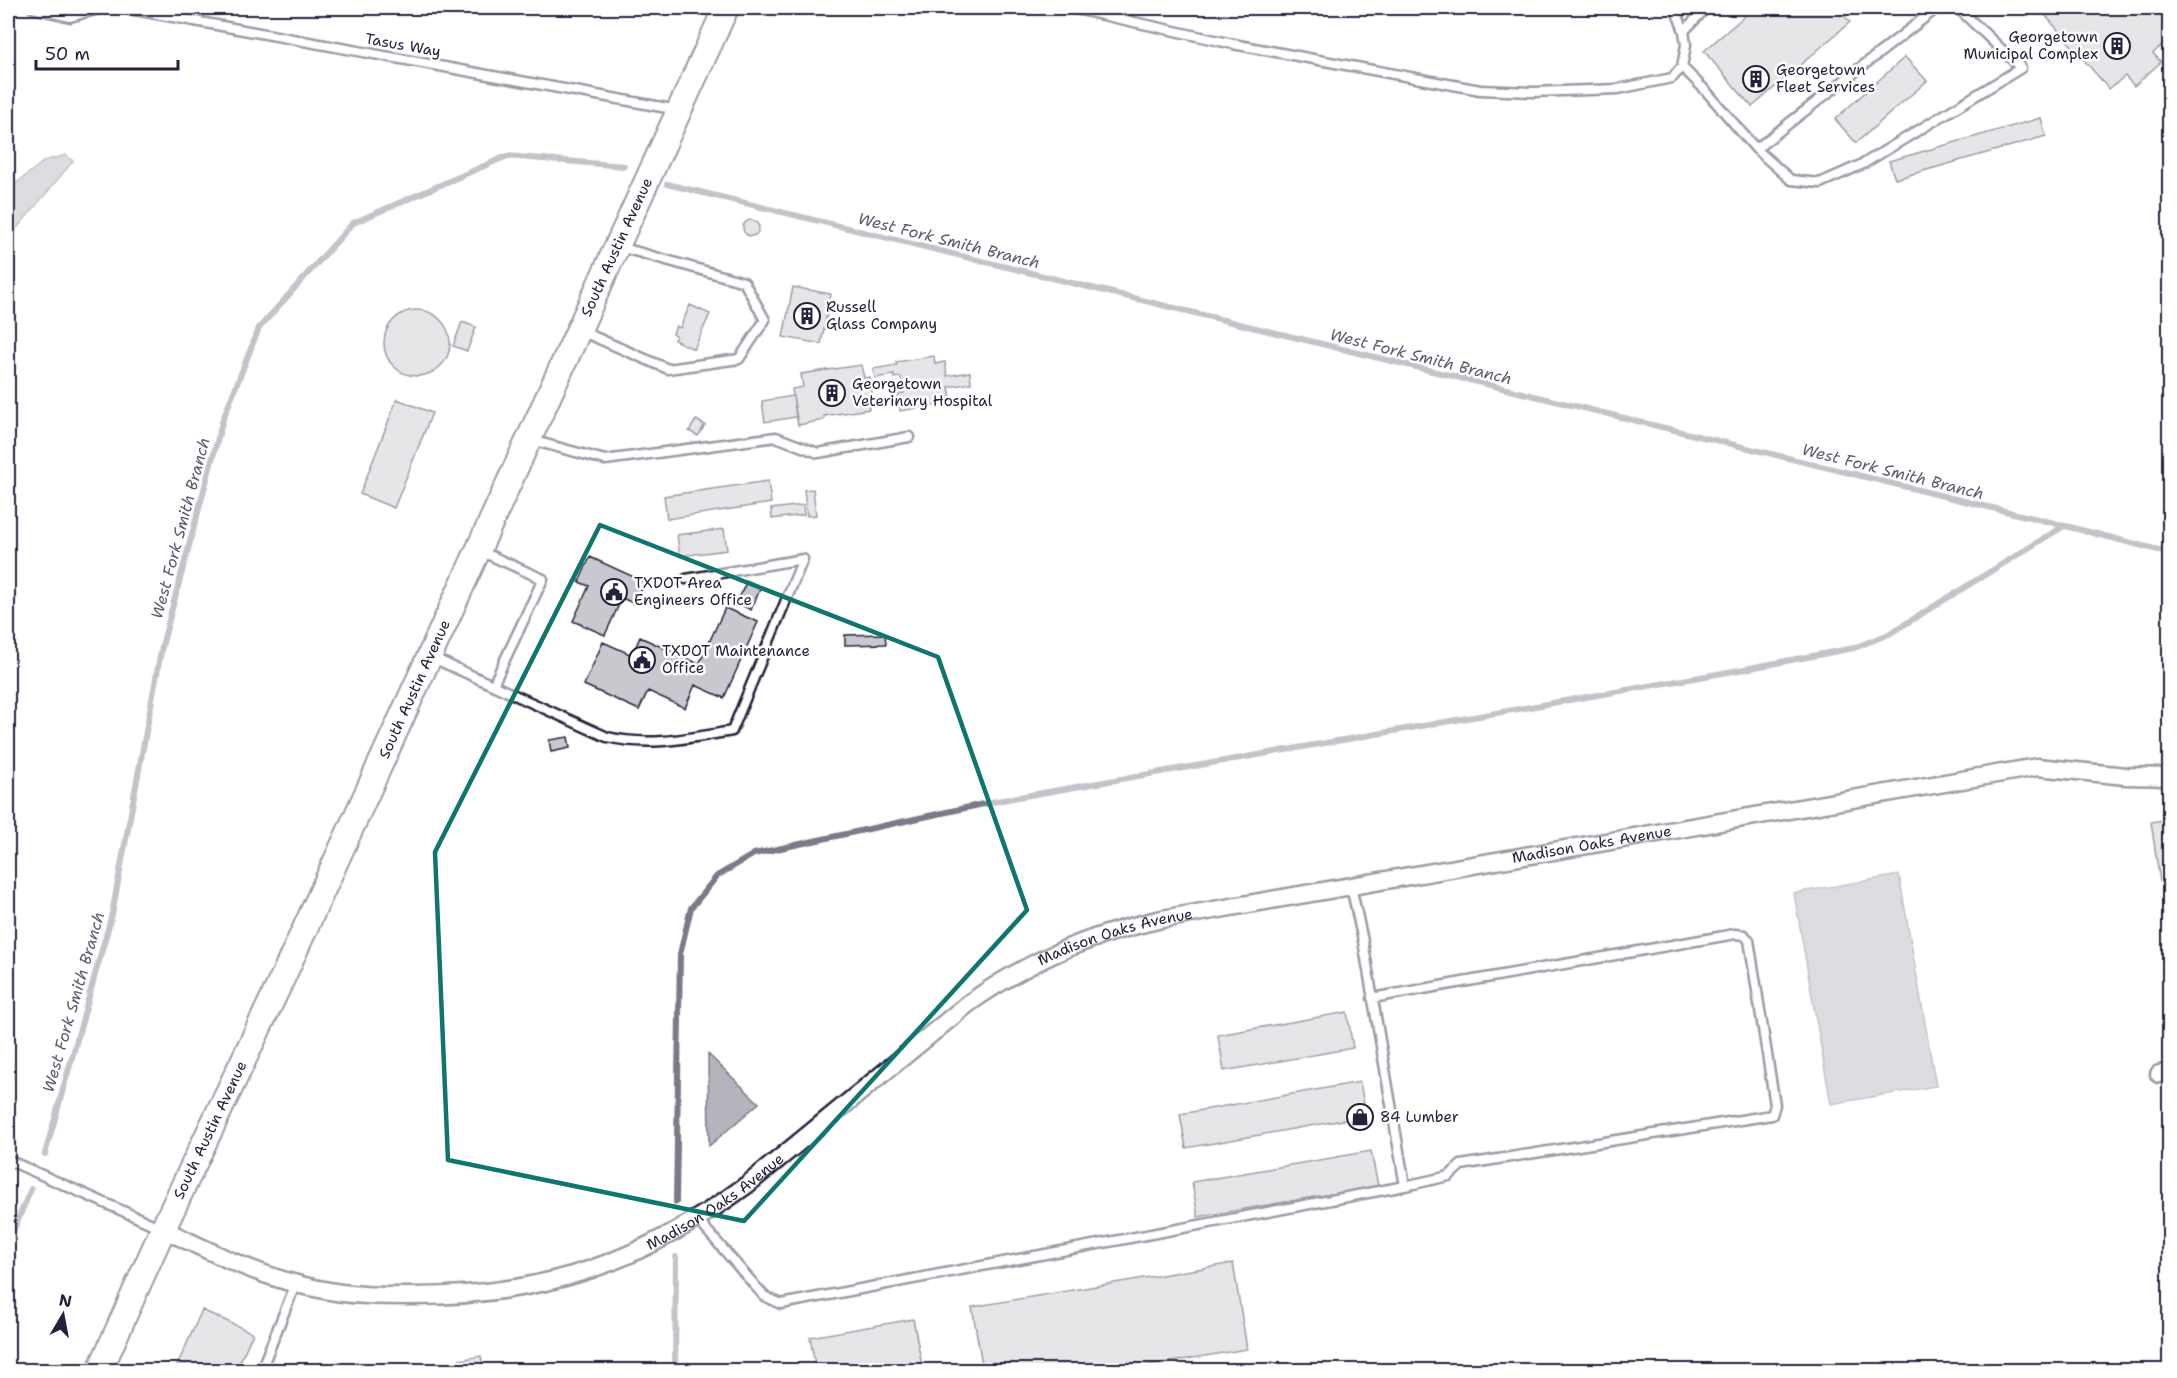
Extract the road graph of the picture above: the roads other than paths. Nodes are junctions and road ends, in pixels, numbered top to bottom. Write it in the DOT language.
graph roads {
  1 [pos="33,8"];
  2 [pos="102,8"];
  3 [pos="124,8"];
  4 [pos="726,8"];
  5 [pos="1071,8"];
  6 [pos="1675,8"];
  7 [pos="1706,8"];
  8 [pos="1937,8"];
  9 [pos="1958,8"];
  10 [pos="1684,31"];
  11 [pos="1682,67"];
  12 [pos="678,110"];
  13 [pos="1756,149"];
  14 [pos="617,246"];
  15 [pos="578,329"];
  16 [pos="909,438"];
  17 [pos="528,439"];
  18 [pos="477,549"];
  19 [pos="686,579"];
  20 [pos="428,656"];
  21 [pos="493,685"];
  22 [pos="2169,777"];
  23 [pos="1351,886"];
  24 [pos="1372,998"];
  25 [pos="8,1160"];
  26 [pos="1405,1186"];
  27 [pos="697,1219"];
  28 [pos="163,1229"];
  29 [pos="296,1283"];
  30 [pos="100,1371"];
  31 [pos="261,1371"];
  1 -- 2 [label="lane"];
  3 -- 12 [label="lane, Tasus Way"];
  4 -- 12 [label="main road, South Austin Avenue"];
  5 -- 11 [label="lane"];
  6 -- 10 [label="lane"];
  7 -- 10 [label="lane"];
  8 -- 13 [label="lane"];
  9 -- 13 [label="lane"];
  10 -- 11 [label="lane"];
  11 -- 13 [label="lane"];
  12 -- 14 [label="main road, South Austin Avenue"];
  14 -- 15 [label="main road, South Austin Avenue"];
  14 -- 15 [label="lane"];
  15 -- 17 [label="main road, South Austin Avenue"];
  16 -- 17 [label="lane"];
  17 -- 18 [label="main road, South Austin Avenue"];
  18 -- 20 [label="main road, South Austin Avenue"];
  18 -- 21 [label="lane"];
  19 -- 21 [label="lane"];
  20 -- 21 [label="lane"];
  20 -- 28 [label="main road, South Austin Avenue"];
  22 -- 23 [label="street, Madison Oaks Avenue"];
  23 -- 24 [label="lane"];
  23 -- 27 [label="street, Madison Oaks Avenue"];
  24 -- 26 [label="lane"];
  24 -- 26 [label="lane"];
  25 -- 28 [label="lane"];
  26 -- 27 [label="lane"];
  27 -- 29 [label="street, Madison Oaks Avenue"];
  28 -- 29 [label="street, Madison Oaks Avenue"];
  28 -- 30 [label="main road, South Austin Avenue"];
  29 -- 31 [label="lane"];
}
